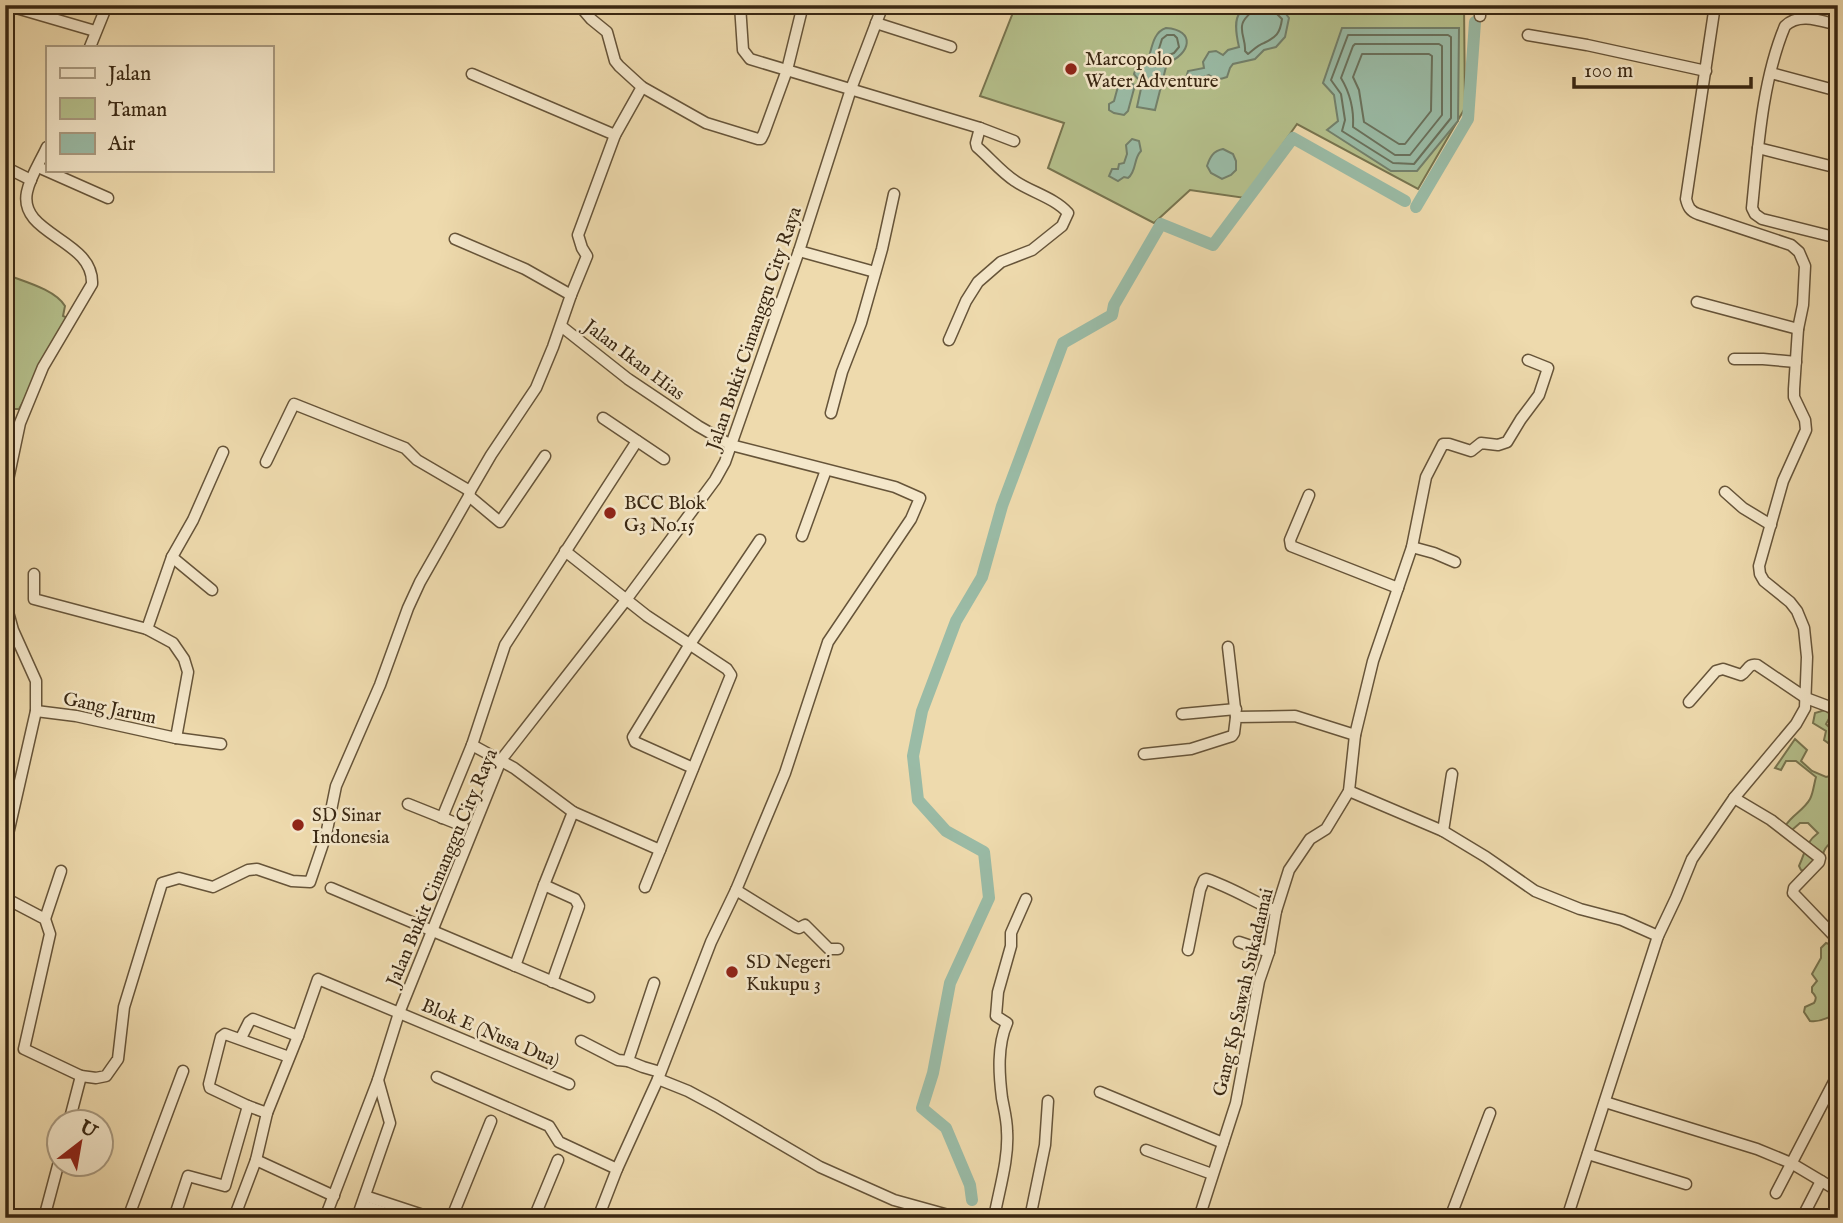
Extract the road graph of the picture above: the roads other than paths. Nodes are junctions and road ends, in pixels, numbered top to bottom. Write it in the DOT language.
graph roads {
  1 [pos="6,5"];
  2 [pos="107,5"];
  3 [pos="579,5"];
  4 [pos="740,5"];
  5 [pos="803,5"];
  6 [pos="883,5"];
  7 [pos="1715,5"];
  8 [pos="876,23"];
  9 [pos="1838,25"];
  10 [pos="95,31"];
  11 [pos="1528,35"];
  12 [pos="90,46"];
  13 [pos="951,47"];
  14 [pos="787,70"];
  15 [pos="1706,71"];
  16 [pos="1770,73"];
  17 [pos="472,74"];
  18 [pos="642,87"];
  19 [pos="852,89"];
  20 [pos="1838,91"];
  21 [pos="981,128"];
  22 [pos="615,135"];
  23 [pos="1014,141"];
  24 [pos="1758,148"];
  25 [pos="46,150"];
  26 [pos="5,167"];
  27 [pos="38,167"];
  28 [pos="1838,168"];
  29 [pos="46,171"];
  30 [pos="49,172"];
  31 [pos="31,180"];
  32 [pos="894,194"];
  33 [pos="108,198"];
  34 [pos="1838,238"];
  35 [pos="455,239"];
  36 [pos="799,251"];
  37 [pos="875,272"];
  38 [pos="571,295"];
  39 [pos="1697,302"];
  40 [pos="561,326"];
  41 [pos="1798,329"];
  42 [pos="948,340"];
  43 [pos="1734,359"];
  44 [pos="1528,360"];
  45 [pos="1796,362"];
  46 [pos="831,413"];
  47 [pos="603,418"];
  48 [pos="637,441"];
  49 [pos="731,445"];
  50 [pos="223,452"];
  51 [pos="545,456"];
  52 [pos="664,459"];
  53 [pos="266,462"];
  54 [pos="826,470"];
  55 [pos="1725,492"];
  56 [pos="470,493"];
  57 [pos="5,494"];
  58 [pos="1309,495"];
  59 [pos="1771,525"];
  60 [pos="802,536"];
  61 [pos="760,540"];
  62 [pos="1412,547"];
  63 [pos="565,551"];
  64 [pos="173,557"];
  65 [pos="1455,562"];
  66 [pos="33,574"];
  67 [pos="1398,588"];
  68 [pos="212,590"];
  69 [pos="5,593"];
  70 [pos="626,600"];
  71 [pos="147,629"];
  72 [pos="690,643"];
  73 [pos="1228,647"];
  74 [pos="1805,698"];
  75 [pos="1689,702"];
  76 [pos="36,710"];
  77 [pos="1838,710"];
  78 [pos="1236,713"];
  79 [pos="1182,714"];
  80 [pos="1355,735"];
  81 [pos="176,738"];
  82 [pos="221,744"];
  83 [pos="472,745"];
  84 [pos="1144,754"];
  85 [pos="501,760"];
  86 [pos="693,768"];
  87 [pos="1452,774"];
  88 [pos="1349,791"];
  89 [pos="1734,798"];
  90 [pos="408,804"];
  91 [pos="573,812"];
  92 [pos="442,818"];
  93 [pos="463,826"];
  94 [pos="1443,831"];
  95 [pos="5,847"];
  96 [pos="660,850"];
  97 [pos="61,871"];
  98 [pos="544,885"];
  99 [pos="645,887"];
  100 [pos="331,888"];
  101 [pos="736,890"];
  102 [pos="5,898"];
  103 [pos="1026,899"];
  104 [pos="1276,911"];
  105 [pos="45,919"];
  106 [pos="432,930"];
  107 [pos="1658,936"];
  108 [pos="1838,940"];
  109 [pos="1239,942"];
  110 [pos="838,948"];
  111 [pos="1188,950"];
  112 [pos="1269,952"];
  113 [pos="515,966"];
  114 [pos="552,982"];
  115 [pos="654,983"];
  116 [pos="589,997"];
  117 [pos="399,1013"];
  118 [pos="298,1036"];
  119 [pos="241,1038"];
  120 [pos="581,1041"];
  121 [pos="289,1057"];
  122 [pos="628,1061"];
  123 [pos="183,1071"];
  124 [pos="1838,1074"];
  125 [pos="81,1076"];
  126 [pos="659,1076"];
  127 [pos="437,1077"];
  128 [pos="378,1080"];
  129 [pos="569,1084"];
  130 [pos="1100,1091"];
  131 [pos="1048,1101"];
  132 [pos="1605,1101"];
  133 [pos="248,1106"];
  134 [pos="73,1108"];
  135 [pos="267,1112"];
  136 [pos="1490,1113"];
  137 [pos="491,1121"];
  138 [pos="1223,1143"];
  139 [pos="1146,1150"];
  140 [pos="1588,1154"];
  141 [pos="256,1160"];
  142 [pos="558,1160"];
  143 [pos="1791,1163"];
  144 [pos="617,1169"];
  145 [pos="1213,1174"];
  146 [pos="55,1178"];
  147 [pos="1821,1181"];
  148 [pos="1686,1185"];
  149 [pos="225,1186"];
  150 [pos="1838,1191"];
  151 [pos="244,1193"];
  152 [pos="1776,1193"];
  153 [pos="334,1196"];
  154 [pos="364,1200"];
  155 [pos="389,1212"];
  156 [pos="44,1218"];
  157 [pos="128,1218"];
  158 [pos="174,1218"];
  159 [pos="234,1218"];
  160 [pos="325,1218"];
  161 [pos="357,1218"];
  162 [pos="401,1218"];
  163 [pos="432,1218"];
  164 [pos="439,1218"];
  165 [pos="452,1218"];
  166 [pos="534,1218"];
  167 [pos="598,1218"];
  168 [pos="959,1218"];
  169 [pos="994,1218"];
  170 [pos="1030,1218"];
  171 [pos="1199,1218"];
  172 [pos="1450,1218"];
  173 [pos="1567,1218"];
  174 [pos="1802,1218"];
  1 -- 10 [label="street"];
  2 -- 10 [label="street"];
  3 -- 18 [label="street"];
  4 -- 14 [label="street"];
  5 -- 14 [label="street"];
  6 -- 8 [label="street, Jalan Bukit Cimanggu City Raya"];
  7 -- 15 [label="street"];
  8 -- 13 [label="street"];
  8 -- 19 [label="street, Jalan Bukit Cimanggu City Raya"];
  9 -- 16 [label="street"];
  10 -- 12 [label="street"];
  11 -- 15 [label="street"];
  14 -- 18 [label="street"];
  14 -- 19 [label="street"];
  15 -- 41 [label="street"];
  16 -- 20 [label="street"];
  16 -- 24 [label="street"];
  17 -- 22 [label="street"];
  18 -- 22 [label="street, Jalan Ikan Hias"];
  19 -- 21 [label="street"];
  19 -- 36 [label="street, Jalan Bukit Cimanggu City Raya"];
  21 -- 23 [label="street"];
  21 -- 42 [label="street"];
  22 -- 38 [label="street, Jalan Ikan Hias"];
  24 -- 28 [label="street"];
  24 -- 34 [label="street"];
  25 -- 27 [label="street"];
  26 -- 31 [label="street"];
  27 -- 29 [label="street"];
  27 -- 31 [label="street"];
  30 -- 33 [label="street"];
  31 -- 57 [label="street"];
  32 -- 37 [label="street"];
  35 -- 38 [label="street"];
  36 -- 37 [label="street"];
  36 -- 49 [label="street, Jalan Bukit Cimanggu City Raya"];
  37 -- 46 [label="street"];
  38 -- 40 [label="street, Jalan Ikan Hias"];
  39 -- 41 [label="street"];
  40 -- 49 [label="street, Jalan Ikan Hias"];
  40 -- 56 [label="street"];
  41 -- 45 [label="street"];
  43 -- 45 [label="street"];
  44 -- 62 [label="street"];
  45 -- 59 [label="street"];
  47 -- 48 [label="street"];
  48 -- 52 [label="street"];
  48 -- 63 [label="street"];
  49 -- 54 [label="street, Jalan Ikan Hias"];
  49 -- 70 [label="street, Jalan Bukit Cimanggu City Raya"];
  50 -- 64 [label="street"];
  51 -- 56 [label="street"];
  53 -- 56 [label="street"];
  54 -- 60 [label="street"];
  54 -- 101 [label="street, Jalan Ikan Hias"];
  55 -- 59 [label="street"];
  56 -- 125 [label="street"];
  58 -- 67 [label="street"];
  59 -- 74 [label="street"];
  61 -- 72 [label="street"];
  62 -- 65 [label="street"];
  62 -- 67 [label="street"];
  63 -- 70 [label="street"];
  63 -- 83 [label="street"];
  64 -- 68 [label="street"];
  64 -- 71 [label="street"];
  66 -- 71 [label="street, Gang Jarum"];
  67 -- 80 [label="street"];
  69 -- 76 [label="street, Gang Jarum"];
  70 -- 72 [label="street"];
  70 -- 85 [label="street, Jalan Bukit Cimanggu City Raya"];
  71 -- 81 [label="street, Gang Jarum"];
  72 -- 86 [label="street"];
  72 -- 86 [label="street"];
  73 -- 78 [label="street"];
  74 -- 75 [label="street"];
  74 -- 77 [label="street"];
  74 -- 89 [label="street"];
  76 -- 81 [label="street, Gang Jarum"];
  76 -- 95 [label="street, Gang Jarum"];
  78 -- 79 [label="street"];
  78 -- 80 [label="street"];
  78 -- 84 [label="street"];
  80 -- 88 [label="street"];
  81 -- 82 [label="street, Gang Jarum"];
  83 -- 85 [label="street"];
  83 -- 92 [label="street"];
  85 -- 91 [label="street"];
  85 -- 106 [label="street, Jalan Bukit Cimanggu City Raya"];
  86 -- 96 [label="street"];
  87 -- 94 [label="street"];
  88 -- 94 [label="street"];
  88 -- 104 [label="street, Gang Kp Sawah Sukadamai"];
  89 -- 107 [label="street"];
  89 -- 108 [label="street"];
  90 -- 92 [label="street"];
  91 -- 96 [label="street"];
  91 -- 98 [label="street"];
  92 -- 93 [label="street"];
  94 -- 107 [label="street"];
  96 -- 99 [label="street"];
  97 -- 105 [label="street"];
  98 -- 113 [label="street"];
  98 -- 114 [label="street"];
  100 -- 106 [label="street"];
  101 -- 110 [label="street"];
  101 -- 126 [label="street"];
  102 -- 105 [label="street"];
  103 -- 169 [label="street"];
  104 -- 111 [label="street"];
  104 -- 112 [label="street, Gang Kp Sawah Sukadamai"];
  105 -- 125 [label="street"];
  106 -- 113 [label="street"];
  106 -- 117 [label="street, Jalan Bukit Cimanggu City Raya"];
  107 -- 132 [label="street"];
  109 -- 112 [label="street"];
  112 -- 138 [label="street, Gang Kp Sawah Sukadamai"];
  113 -- 114 [label="street"];
  114 -- 116 [label="street"];
  115 -- 122 [label="street"];
  117 -- 118 [label="street, Blok E (Nusa Dua)"];
  117 -- 128 [label="street, Jalan Bukit Cimanggu City Raya"];
  117 -- 129 [label="street, Blok E (Nusa Dua)"];
  118 -- 119 [label="street"];
  118 -- 121 [label="street"];
  119 -- 121 [label="street"];
  119 -- 133 [label="street"];
  120 -- 122 [label="street"];
  121 -- 135 [label="street"];
  122 -- 126 [label="street"];
  123 -- 157 [label="street"];
  124 -- 143 [label="street"];
  125 -- 134 [label="street"];
  126 -- 144 [label="street"];
  126 -- 168 [label="street"];
  127 -- 144 [label="street"];
  128 -- 153 [label="street, Jalan Bukit Cimanggu City Raya"];
  128 -- 154 [label="street"];
  130 -- 138 [label="street"];
  131 -- 170 [label="street"];
  132 -- 140 [label="street"];
  132 -- 143 [label="street"];
  133 -- 135 [label="street"];
  133 -- 149 [label="street"];
  135 -- 141 [label="street"];
  136 -- 172 [label="street"];
  137 -- 165 [label="street"];
  138 -- 145 [label="street, Gang Kp Sawah Sukadamai"];
  139 -- 145 [label="street"];
  140 -- 148 [label="street"];
  140 -- 173 [label="street"];
  141 -- 151 [label="street"];
  141 -- 153 [label="street"];
  142 -- 166 [label="street"];
  143 -- 147 [label="street"];
  143 -- 152 [label="street"];
  144 -- 167 [label="street"];
  145 -- 171 [label="street, Gang Kp Sawah Sukadamai"];
  146 -- 156 [label="street"];
  147 -- 150 [label="street"];
  147 -- 174 [label="street"];
  149 -- 151 [label="street"];
  149 -- 158 [label="street"];
  151 -- 159 [label="street"];
  153 -- 160 [label="street, Jalan Bukit Cimanggu City Raya"];
  154 -- 155 [label="street"];
  154 -- 161 [label="street"];
  155 -- 162 [label="street"];
  155 -- 163 [label="street"];
  164 -- 165 [label="street"];
}
